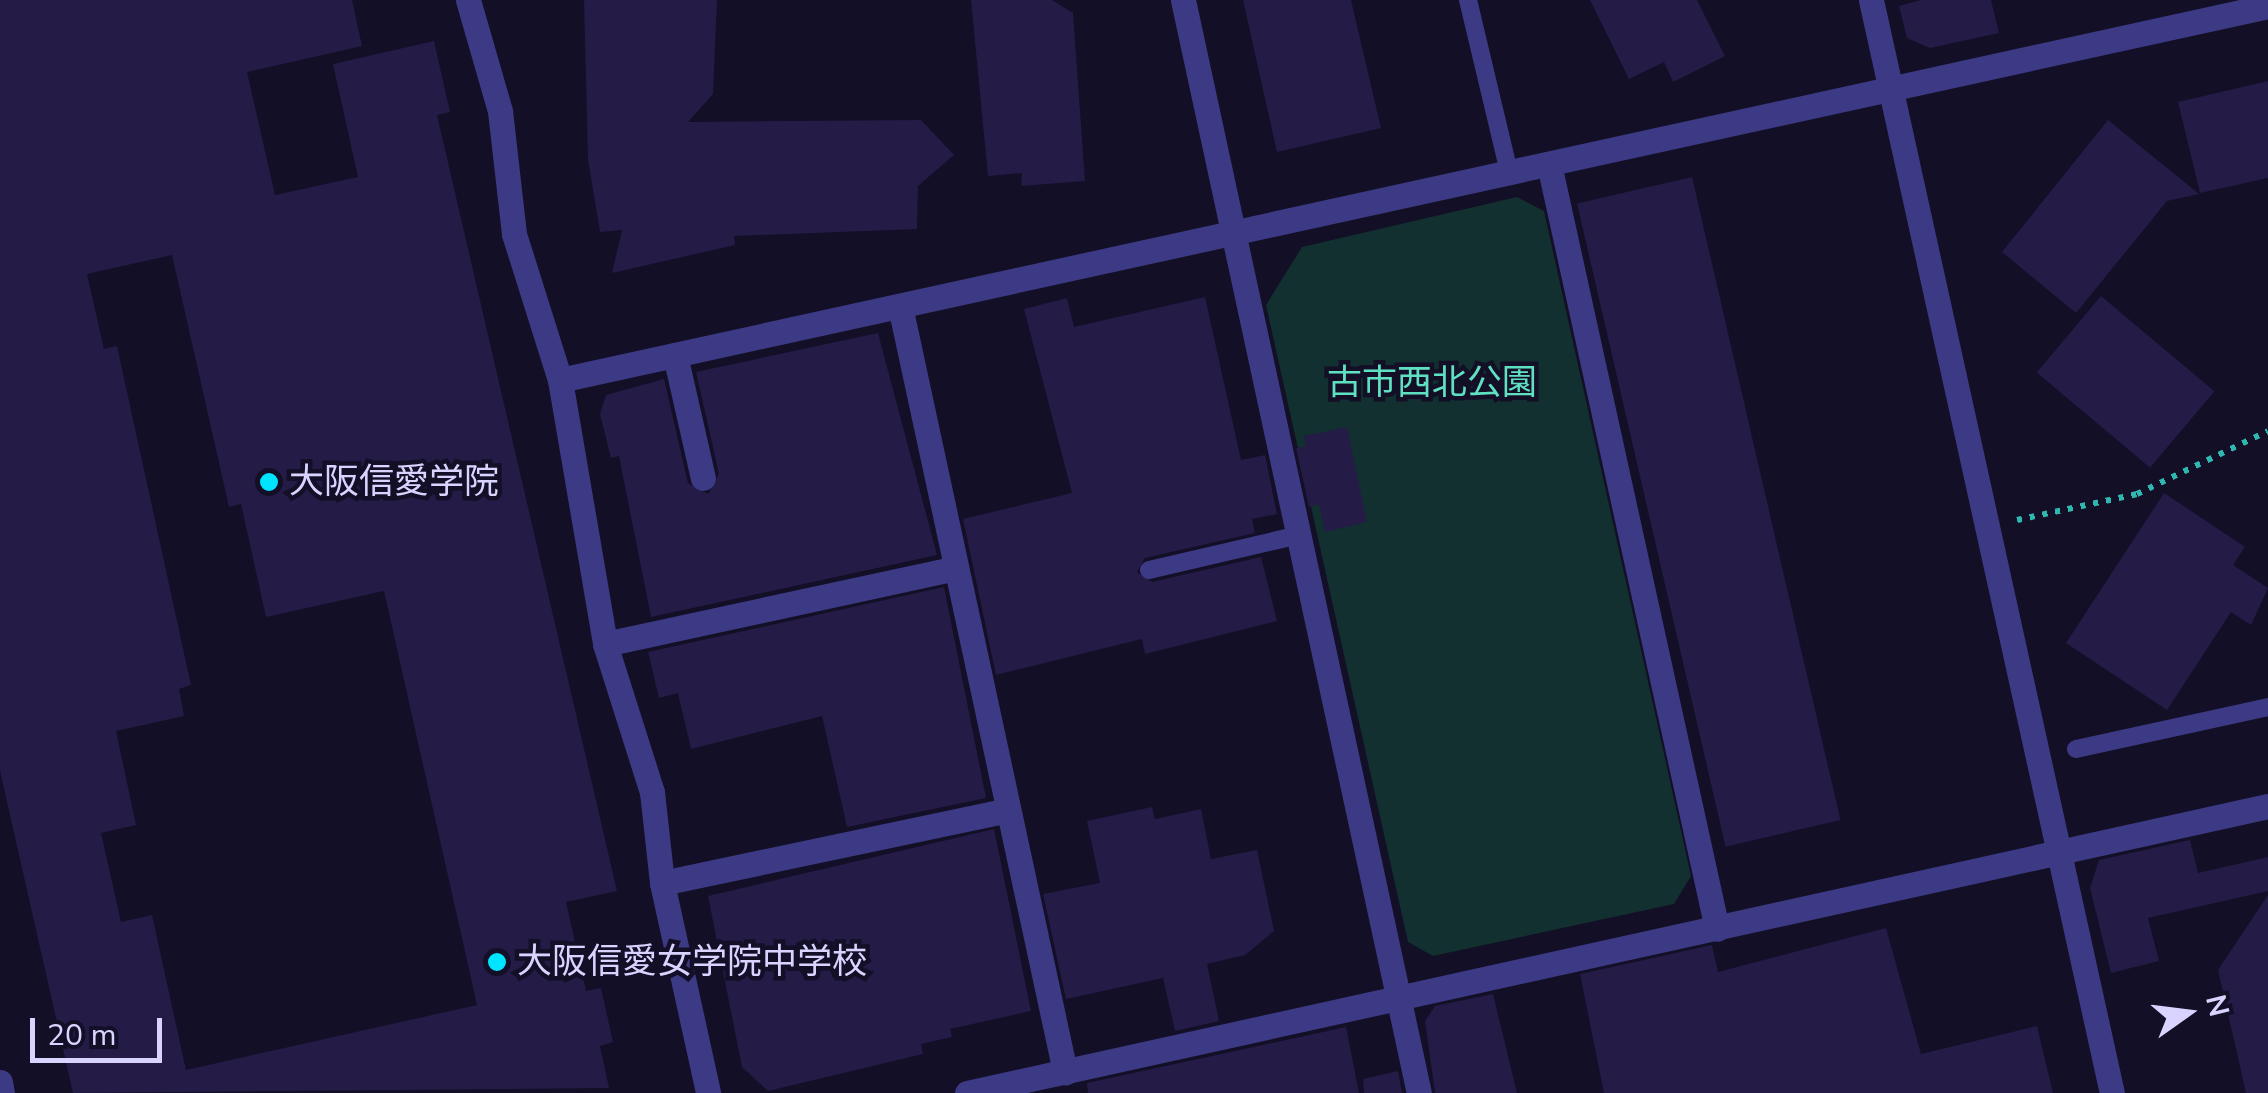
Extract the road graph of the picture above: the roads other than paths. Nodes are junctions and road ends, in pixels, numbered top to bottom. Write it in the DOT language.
graph roads {
  1 [pos="468,0"];
  2 [pos="1183,0"];
  3 [pos="1468,0"];
  4 [pos="1871,0"];
  5 [pos="2268,6"];
  6 [pos="2210,9"];
  7 [pos="1890,89"];
  8 [pos="1549,164"];
  9 [pos="1508,172"];
  10 [pos="1233,233"];
  11 [pos="900,306"];
  12 [pos="675,355"];
  13 [pos="560,380"];
  14 [pos="703,478"];
  15 [pos="1300,535"];
  16 [pos="956,568"];
  17 [pos="1148,570"];
  18 [pos="605,644"];
  19 [pos="2268,707"];
  20 [pos="2076,749"];
  21 [pos="2268,806"];
  22 [pos="1007,810"];
  23 [pos="2057,852"];
  24 [pos="662,884"];
  25 [pos="1717,928"];
  26 [pos="1398,997"];
  27 [pos="1066,1072"];
  28 [pos="0,1082"];
  29 [pos="2,1093"];
  30 [pos="708,1093"];
  31 [pos="967,1093"];
  32 [pos="1419,1093"];
  33 [pos="2112,1093"];
  1 -- 13 [label="street"];
  2 -- 10 [label="street"];
  3 -- 9 [label="lane"];
  4 -- 7 [label="street"];
  5 -- 6 [label="street"];
  6 -- 7 [label="street"];
  7 -- 8 [label="street"];
  7 -- 23 [label="street"];
  8 -- 9 [label="street"];
  8 -- 25 [label="street"];
  9 -- 10 [label="street"];
  10 -- 11 [label="street"];
  10 -- 15 [label="street"];
  11 -- 12 [label="street"];
  11 -- 16 [label="street"];
  12 -- 13 [label="street"];
  12 -- 14 [label="street"];
  13 -- 18 [label="street"];
  15 -- 17 [label="lane"];
  15 -- 26 [label="street"];
  16 -- 18 [label="street"];
  16 -- 22 [label="street"];
  18 -- 24 [label="street"];
  19 -- 20 [label="lane"];
  21 -- 23 [label="street"];
  22 -- 24 [label="street"];
  22 -- 27 [label="street"];
  23 -- 25 [label="street"];
  23 -- 33 [label="street"];
  24 -- 30 [label="street"];
  25 -- 26 [label="street"];
  26 -- 27 [label="street"];
  26 -- 32 [label="street"];
  27 -- 31 [label="street"];
  28 -- 29 [label="street"];
}
